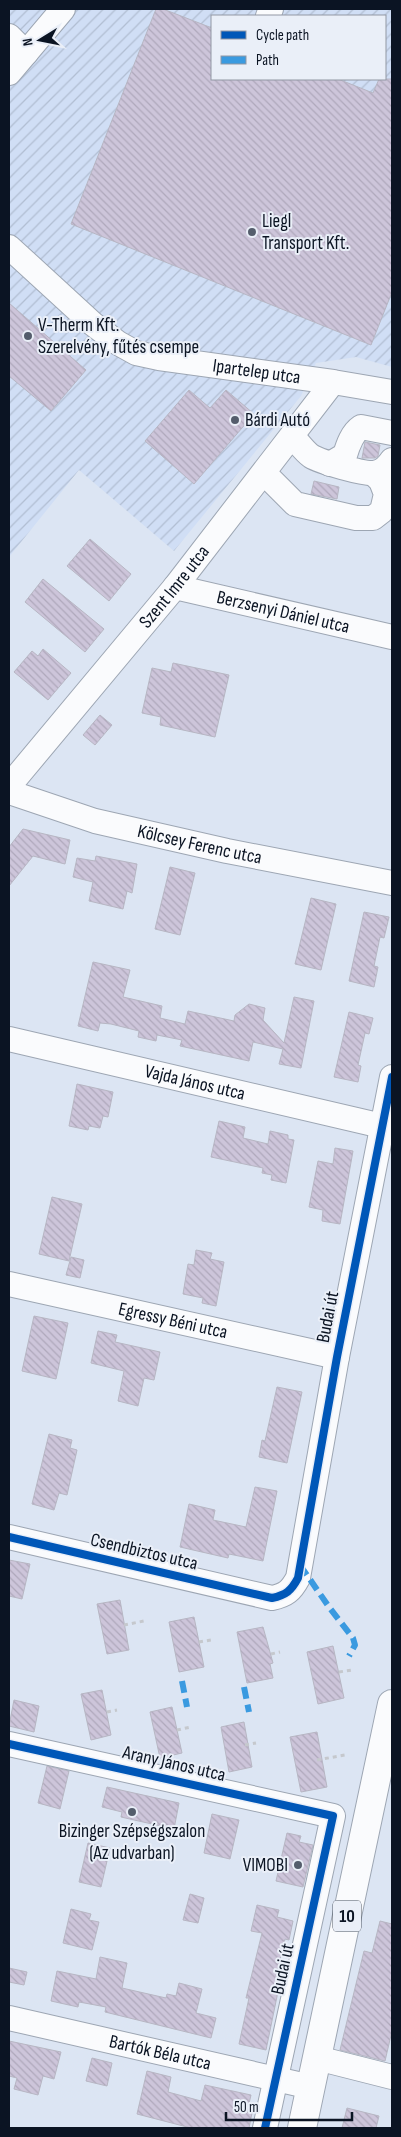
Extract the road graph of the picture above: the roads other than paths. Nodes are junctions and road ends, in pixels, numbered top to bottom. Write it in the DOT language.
graph roads {
  1 [pos="63,9"];
  2 [pos="9,36"];
  3 [pos="26,53"];
  4 [pos="9,74"];
  5 [pos="9,247"];
  6 [pos="334,382"];
  7 [pos="392,392"];
  8 [pos="392,433"];
  9 [pos="292,436"];
  10 [pos="392,460"];
  11 [pos="330,464"];
  12 [pos="264,473"];
  13 [pos="373,473"];
  14 [pos="175,587"];
  15 [pos="392,637"];
  16 [pos="9,786"];
  17 [pos="9,792"];
  18 [pos="392,883"];
  19 [pos="9,1039"];
  20 [pos="392,1077"];
  21 [pos="382,1126"];
  22 [pos="9,1284"];
  23 [pos="336,1356"];
  24 [pos="9,1537"];
  25 [pos="272,1598"];
  26 [pos="392,1704"];
  27 [pos="9,1744"];
  28 [pos="333,1816"];
  29 [pos="9,2018"];
  30 [pos="317,2058"];
  31 [pos="392,2077"];
  32 [pos="276,2080"];
  33 [pos="311,2087"];
  34 [pos="264,2128"];
  35 [pos="302,2128"];
  1 -- 3 [label="street"];
  2 -- 3 [label="street"];
  3 -- 4 [label="street"];
  5 -- 6 [label="street, Ipartelep utca"];
  6 -- 7 [label="street, Ipartelep utca"];
  6 -- 9 [label="street, Szent Imre utca"];
  8 -- 11 [label="street"];
  9 -- 11 [label="street"];
  9 -- 12 [label="street, Szent Imre utca"];
  10 -- 13 [label="street"];
  11 -- 13 [label="street"];
  12 -- 13 [label="street"];
  12 -- 14 [label="street, Szent Imre utca"];
  14 -- 15 [label="street, Berzsenyi Dániel utca"];
  14 -- 16 [label="street, Szent Imre utca"];
  17 -- 18 [label="street, Kölcsey Ferenc utca"];
  19 -- 21 [label="street, Vajda János utca"];
  20 -- 21 [label="street, Budai út"];
  21 -- 23 [label="street, Budai út"];
  22 -- 23 [label="street, Egressy Béni utca"];
  23 -- 25 [label="street, Budai út"];
  24 -- 25 [label="street, Csendbiztos utca"];
  26 -- 30 [label="main road, 10"];
  27 -- 28 [label="street, Arany János utca"];
  28 -- 32 [label="street, Budai út"];
  29 -- 32 [label="street, Bartók Béla utca"];
  30 -- 31 [label="street"];
  30 -- 33 [label="main road, 10"];
  32 -- 33 [label="street, Bartók Béla utca"];
  32 -- 34 [label="street, Budai út"];
  33 -- 35 [label="main road, 10"];
}
